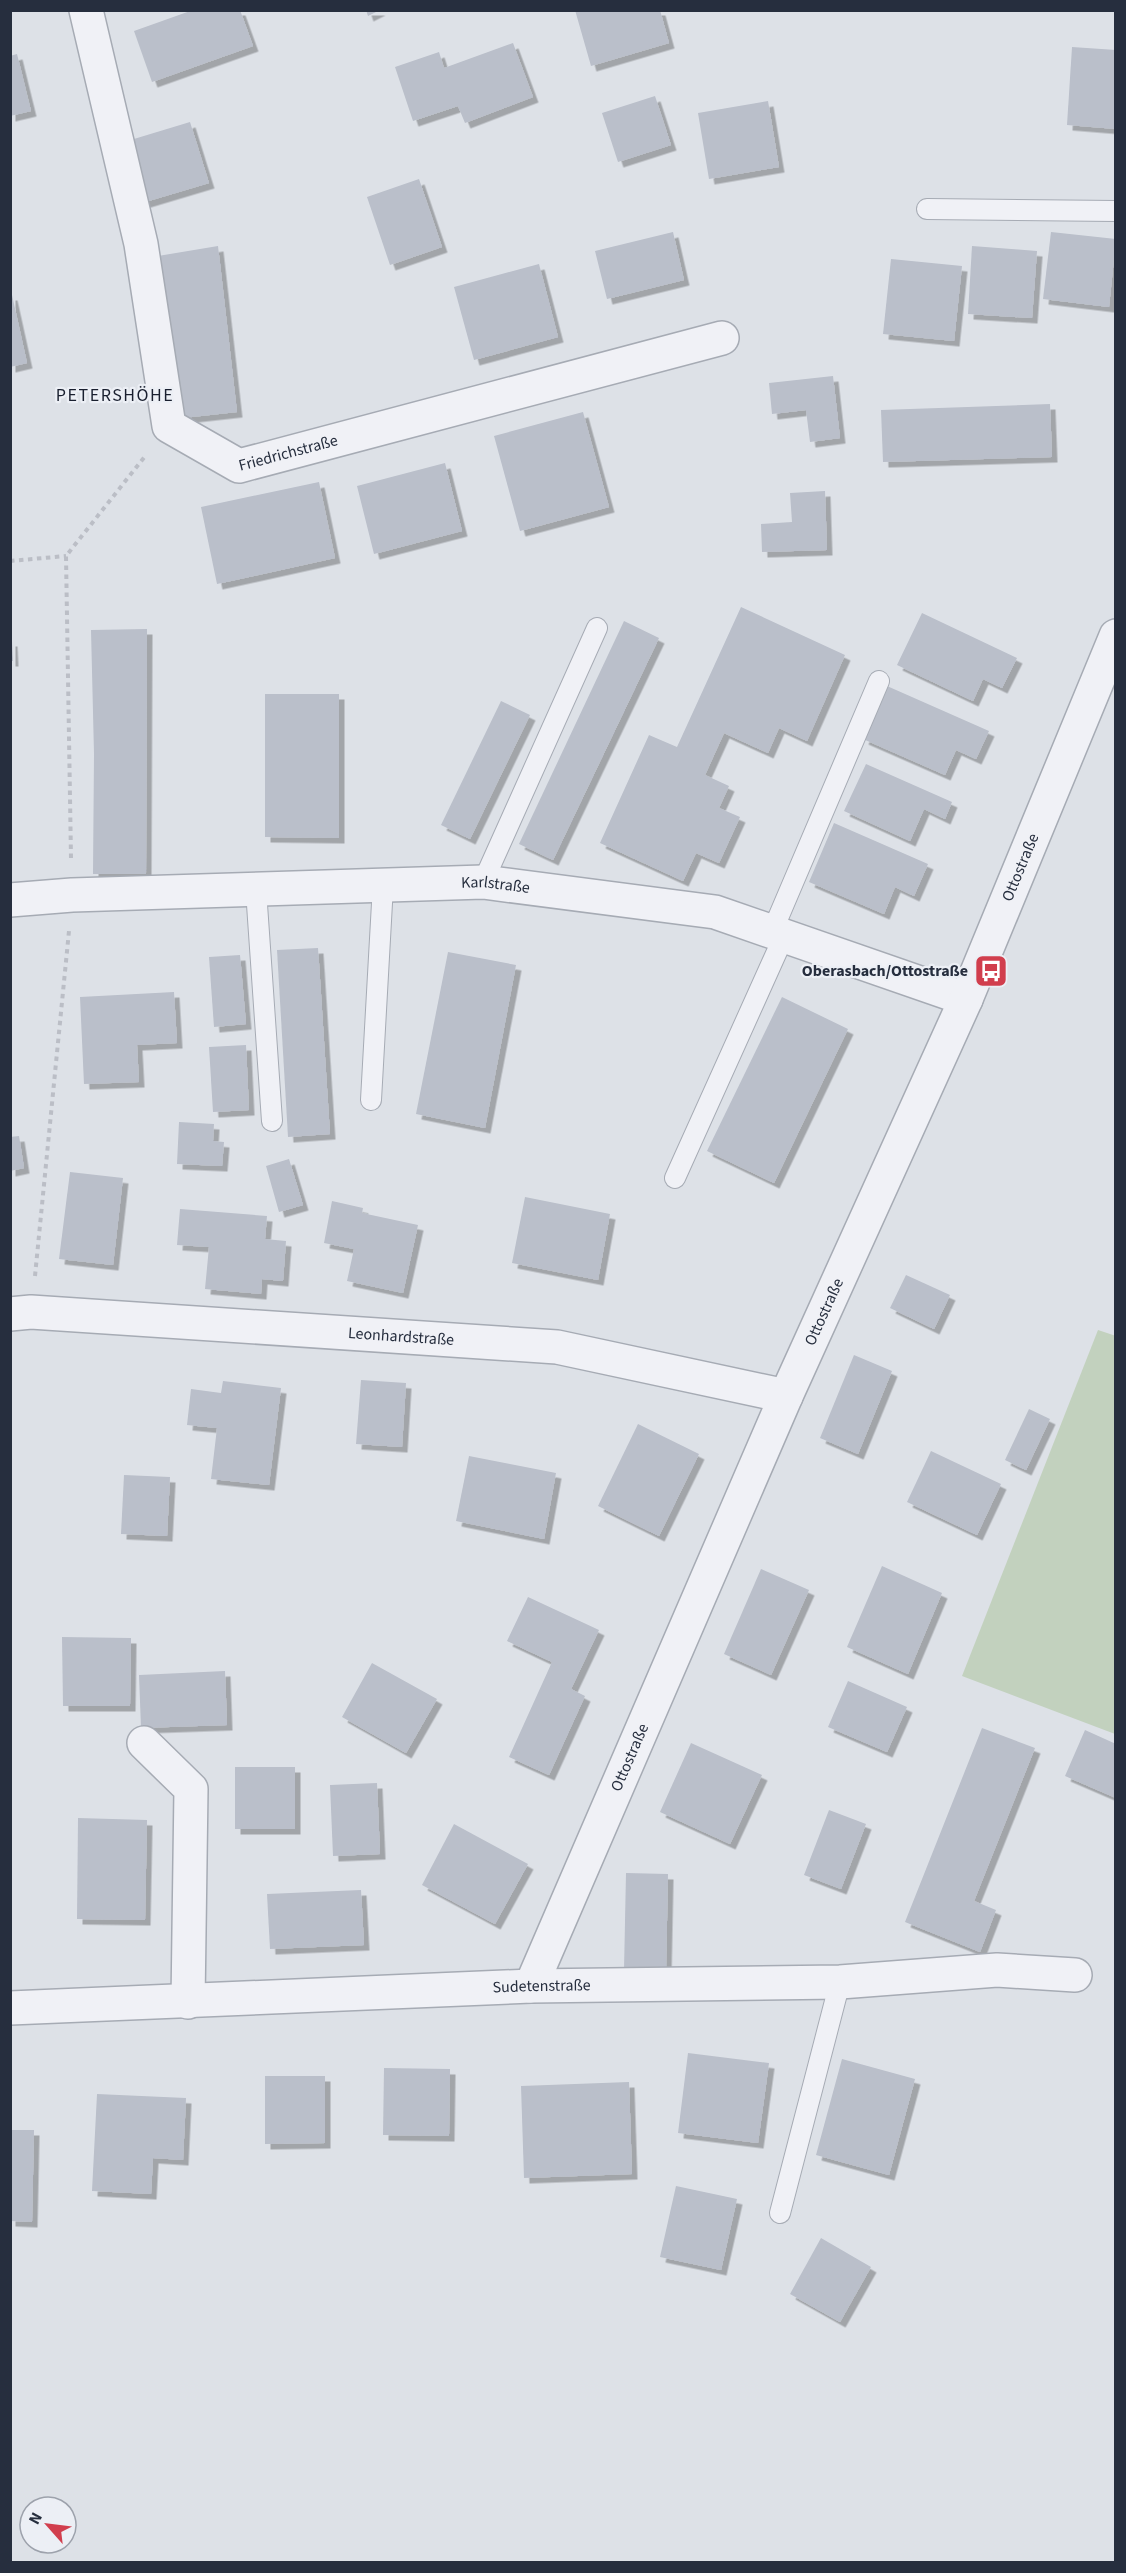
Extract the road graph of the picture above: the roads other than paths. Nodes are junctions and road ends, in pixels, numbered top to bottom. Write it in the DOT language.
graph roads {
  1 [pos="86,10"];
  2 [pos="927,209"];
  3 [pos="1116,210"];
  4 [pos="722,338"];
  5 [pos="597,628"];
  6 [pos="1116,636"];
  7 [pos="879,681"];
  8 [pos="483,882"];
  9 [pos="383,885"];
  10 [pos="256,890"];
  11 [pos="10,900"];
  12 [pos="778,934"];
  13 [pos="966,999"];
  14 [pos="371,1101"];
  15 [pos="272,1121"];
  16 [pos="675,1178"];
  17 [pos="10,1314"];
  18 [pos="786,1396"];
  19 [pos="144,1743"];
  20 [pos="1075,1974"];
  21 [pos="840,1982"];
  22 [pos="531,1986"];
  23 [pos="188,2002"];
  24 [pos="10,2008"];
  25 [pos="780,2213"];
  1 -- 4 [label="street, Friedrichstraße"];
  2 -- 3 [label="lane"];
  5 -- 8 [label="lane"];
  6 -- 13 [label="street, Ottostraße"];
  7 -- 12 [label="lane"];
  8 -- 9 [label="street, Karlstraße"];
  8 -- 12 [label="street, Karlstraße"];
  9 -- 10 [label="street, Karlstraße"];
  9 -- 14 [label="lane"];
  10 -- 11 [label="street, Karlstraße"];
  10 -- 15 [label="lane"];
  12 -- 13 [label="street, Karlstraße"];
  12 -- 16 [label="lane"];
  13 -- 18 [label="street, Ottostraße"];
  17 -- 18 [label="street, Leonhardstraße"];
  18 -- 22 [label="street, Ottostraße"];
  19 -- 23 [label="street"];
  20 -- 21 [label="street, Sudetenstraße"];
  21 -- 22 [label="street, Sudetenstraße"];
  21 -- 25 [label="lane"];
  22 -- 23 [label="street, Sudetenstraße"];
  23 -- 24 [label="street, Sudetenstraße"];
}
